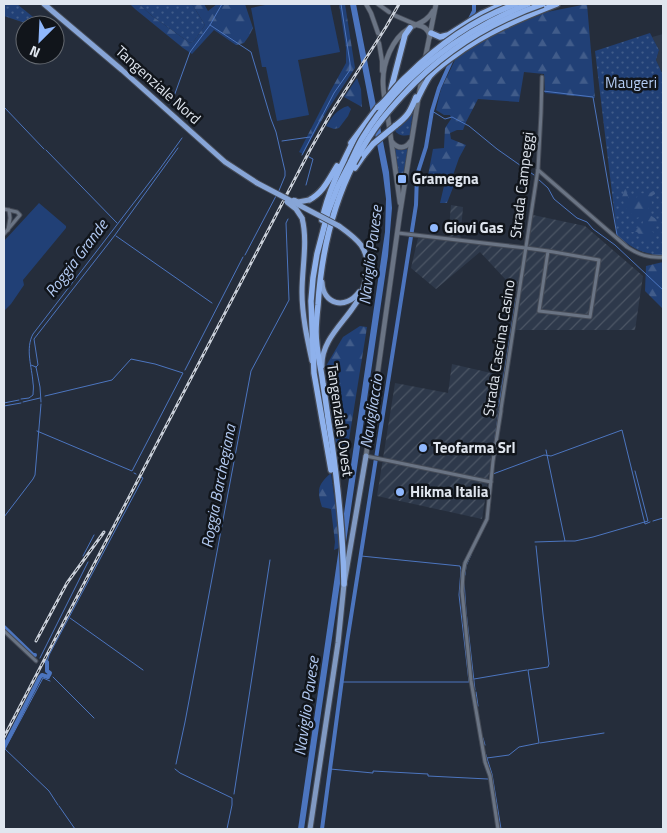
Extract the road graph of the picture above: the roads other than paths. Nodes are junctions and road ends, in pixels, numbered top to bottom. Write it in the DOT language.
graph roads {
  1 [pos="44,4"];
  2 [pos="366,4"];
  3 [pos="378,4"];
  4 [pos="436,4"];
  5 [pos="503,4"];
  6 [pos="516,4"];
  7 [pos="528,4"];
  8 [pos="542,4"];
  9 [pos="557,4"];
  10 [pos="389,12"];
  11 [pos="396,16"];
  12 [pos="417,25"];
  13 [pos="410,28"];
  14 [pos="378,33"];
  15 [pos="429,34"];
  16 [pos="379,43"];
  17 [pos="542,77"];
  18 [pos="383,80"];
  19 [pos="419,90"];
  20 [pos="417,100"];
  21 [pos="378,107"];
  22 [pos="354,140"];
  23 [pos="412,140"];
  24 [pos="392,141"];
  25 [pos="353,162"];
  26 [pos="538,169"];
  27 [pos="255,182"];
  28 [pos="343,190"];
  29 [pos="309,200"];
  30 [pos="4,209"];
  31 [pos="9,210"];
  32 [pos="400,213"];
  33 [pos="8,230"];
  34 [pos="398,233"];
  35 [pos="4,234"];
  36 [pos="326,244"];
  37 [pos="526,248"];
  38 [pos="548,252"];
  39 [pos="317,254"];
  40 [pos="663,257"];
  41 [pos="364,283"];
  42 [pos="314,373"];
  43 [pos="323,383"];
  44 [pos="368,456"];
  45 [pos="491,482"];
  46 [pos="340,519"];
  47 [pos="344,584"];
  48 [pos="4,631"];
  49 [pos="35,660"];
  50 [pos="310,829"];
  51 [pos="498,829"];
  1 -- 27 [label="highway, Tangenziale Nord"];
  2 -- 14 [label="street"];
  3 -- 10 [label="street"];
  4 -- 12 [label="main road"];
  4 -- 15 [label="main road"];
  5 -- 15 [label="highway"];
  6 -- 21 [label="highway, bridge"];
  7 -- 25 [label="highway, Tangenziale Ovest, bridge"];
  8 -- 25 [label="highway, Tangenziale Ovest, bridge"];
  9 -- 20 [label="highway"];
  11 -- 12 [label="street"];
  12 -- 13 [label="main road"];
  12 -- 15 [label="main road"];
  13 -- 18 [label="main road"];
  13 -- 21 [label="highway, bridge"];
  15 -- 19 [label="main road"];
  16 -- 18 [label="street"];
  17 -- 26 [label="street, Strada Campeggi"];
  18 -- 24 [label="main road"];
  19 -- 20 [label="main road"];
  19 -- 28 [label="highway, bridge"];
  20 -- 23 [label="main road"];
  21 -- 22 [label="highway"];
  22 -- 29 [label="highway"];
  22 -- 39 [label="highway"];
  23 -- 24 [label="main road"];
  23 -- 32 [label="main road"];
  24 -- 32 [label="main road"];
  25 -- 28 [label="highway, Tangenziale Ovest"];
  25 -- 39 [label="highway, Tangenziale Ovest"];
  26 -- 37 [label="street, Strada Campeggi"];
  26 -- 40 [label="street"];
  27 -- 29 [label="highway, bridge"];
  27 -- 41 [label="highway, bridge"];
  27 -- 42 [label="highway, bridge"];
  28 -- 36 [label="highway, Tangenziale Ovest"];
  30 -- 31 [label="street"];
  31 -- 33 [label="street"];
  31 -- 33 [label="street"];
  32 -- 34 [label="main road"];
  33 -- 35 [label="street"];
  34 -- 37 [label="street, Strada Campeggi"];
  34 -- 44 [label="main road"];
  36 -- 41 [label="highway"];
  36 -- 43 [label="highway, Tangenziale Ovest"];
  37 -- 38 [label="street"];
  37 -- 45 [label="street, Strada Cascina Casino"];
  38 -- 38 [label="street"];
  39 -- 42 [label="highway, Tangenziale Ovest"];
  41 -- 43 [label="highway"];
  42 -- 46 [label="highway, Tangenziale Ovest"];
  43 -- 46 [label="highway, Tangenziale Ovest"];
  44 -- 45 [label="street"];
  44 -- 47 [label="main road"];
  45 -- 51 [label="street, Strada Cascina Casino"];
  46 -- 47 [label="highway, Tangenziale Ovest"];
  47 -- 50 [label="main road"];
  48 -- 49 [label="street"];
}
